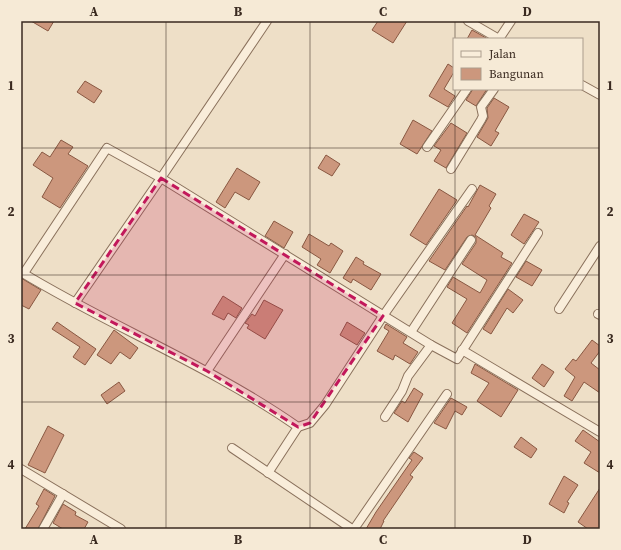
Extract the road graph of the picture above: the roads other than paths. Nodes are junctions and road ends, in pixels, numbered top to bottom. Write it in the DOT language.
graph roads {
  1 [pos="267,21"];
  2 [pos="468,21"];
  3 [pos="511,21"];
  4 [pos="497,38"];
  5 [pos="500,38"];
  6 [pos="583,86"];
  7 [pos="466,90"];
  8 [pos="493,90"];
  9 [pos="600,95"];
  10 [pos="427,147"];
  11 [pos="451,169"];
  12 [pos="161,178"];
  13 [pos="472,189"];
  14 [pos="538,233"];
  15 [pos="471,240"];
  16 [pos="600,246"];
  17 [pos="285,254"];
  18 [pos="22,273"];
  19 [pos="75,303"];
  20 [pos="559,309"];
  21 [pos="383,316"];
  22 [pos="412,332"];
  23 [pos="431,345"];
  24 [pos="462,350"];
  25 [pos="207,371"];
  26 [pos="447,394"];
  27 [pos="386,417"];
  28 [pos="298,427"];
  29 [pos="600,432"];
  30 [pos="232,448"];
  31 [pos="21,469"];
  32 [pos="268,473"];
  33 [pos="63,494"];
  34 [pos="43,529"];
  35 [pos="122,529"];
  36 [pos="353,529"];
  1 -- 12 [label="street"];
  2 -- 4 [label="street"];
  3 -- 5 [label="street"];
  6 -- 9 [label="street"];
  7 -- 10 [label="street"];
  8 -- 11 [label="street"];
  12 -- 17 [label="street"];
  12 -- 18 [label="street"];
  12 -- 19 [label="street"];
  13 -- 21 [label="street"];
  14 -- 24 [label="street"];
  15 -- 22 [label="street"];
  16 -- 20 [label="street"];
  17 -- 21 [label="street"];
  17 -- 25 [label="street"];
  18 -- 19 [label="street"];
  19 -- 25 [label="street"];
  21 -- 22 [label="street"];
  21 -- 28 [label="street"];
  22 -- 23 [label="street"];
  23 -- 24 [label="street"];
  23 -- 27 [label="street"];
  24 -- 29 [label="street"];
  25 -- 28 [label="street"];
  26 -- 36 [label="street"];
  28 -- 32 [label="street"];
  30 -- 32 [label="street"];
  31 -- 33 [label="street"];
  32 -- 36 [label="street"];
  33 -- 34 [label="street"];
  33 -- 35 [label="street"];
}
